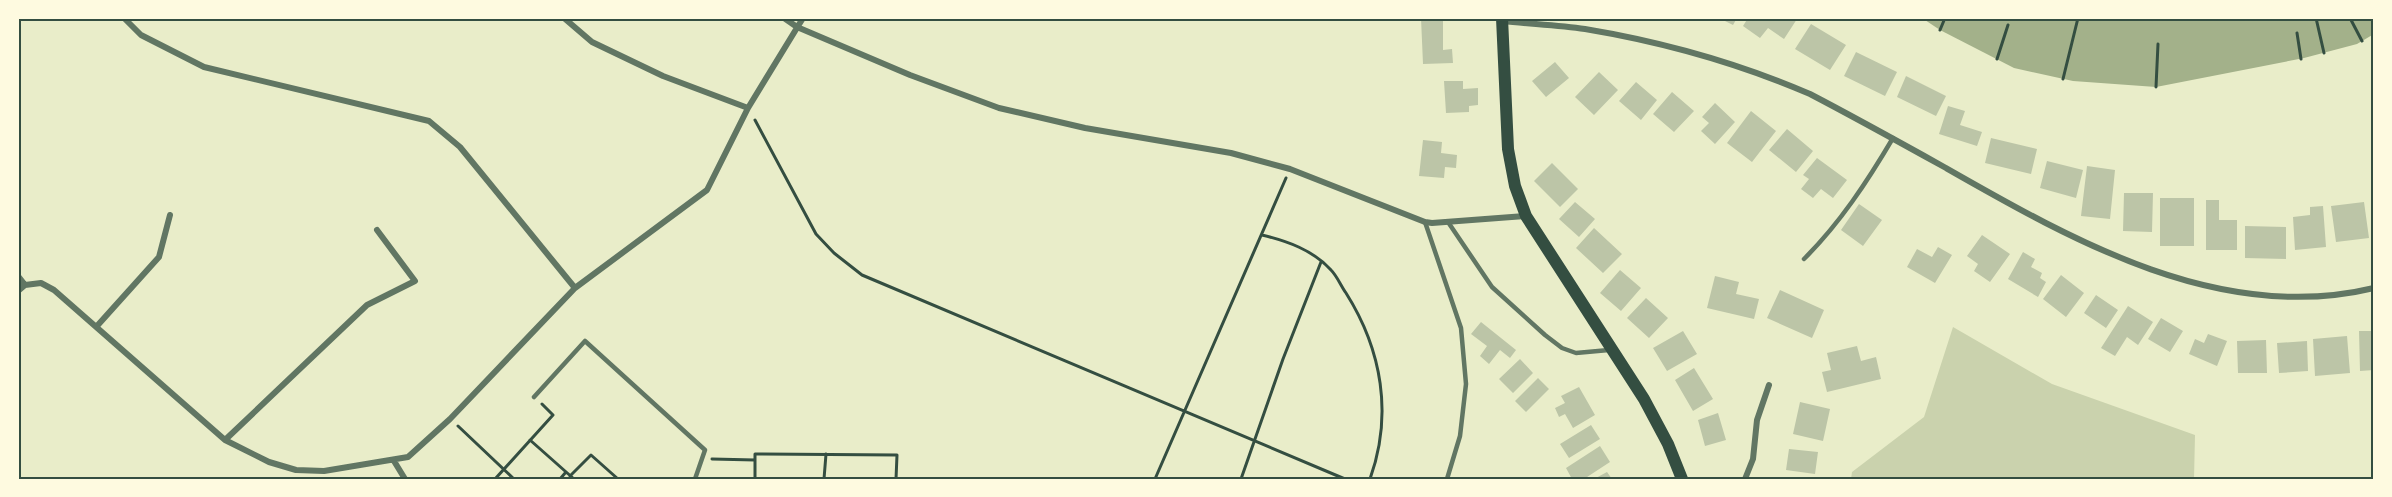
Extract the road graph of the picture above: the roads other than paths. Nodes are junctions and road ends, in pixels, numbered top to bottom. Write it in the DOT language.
graph roads {
  1 [pos="124,18"];
  2 [pos="564,18"];
  3 [pos="784,18"];
  4 [pos="803,18"];
  5 [pos="1502,20"];
  6 [pos="798,27"];
  7 [pos="748,108"];
  8 [pos="1893,138"];
  9 [pos="170,215"];
  10 [pos="1526,216"];
  11 [pos="1425,222"];
  12 [pos="1448,222"];
  13 [pos="377,230"];
  14 [pos="1804,259"];
  15 [pos="18,276"];
  16 [pos="25,285"];
  17 [pos="575,288"];
  18 [pos="2374,288"];
  19 [pos="18,291"];
  20 [pos="97,326"];
  21 [pos="1612,349"];
  22 [pos="1769,385"];
  23 [pos="534,397"];
  24 [pos="225,440"];
  25 [pos="394,461"];
  26 [pos="324,471"];
  27 [pos="325,479"];
  28 [pos="405,479"];
  29 [pos="695,479"];
  30 [pos="1447,479"];
  31 [pos="1682,479"];
  32 [pos="1746,479"];
  1 -- 17 [label="street"];
  2 -- 7 [label="street"];
  3 -- 6 [label="street"];
  4 -- 6 [label="street"];
  5 -- 8 [label="street"];
  5 -- 10 [label="main road"];
  6 -- 7 [label="street"];
  6 -- 11 [label="street"];
  7 -- 17 [label="street"];
  8 -- 14 [label="lane"];
  8 -- 18 [label="street"];
  9 -- 20 [label="street"];
  10 -- 12 [label="street"];
  10 -- 21 [label="main road"];
  11 -- 12 [label="street"];
  11 -- 30 [label="lane"];
  12 -- 21 [label="lane"];
  13 -- 24 [label="street"];
  15 -- 16 [label="street"];
  16 -- 19 [label="street"];
  16 -- 20 [label="street"];
  17 -- 25 [label="street"];
  20 -- 24 [label="street"];
  21 -- 31 [label="main road"];
  22 -- 32 [label="street"];
  23 -- 29 [label="lane"];
  24 -- 26 [label="street"];
  25 -- 26 [label="street"];
  25 -- 28 [label="street"];
  26 -- 27 [label="street"];
}
